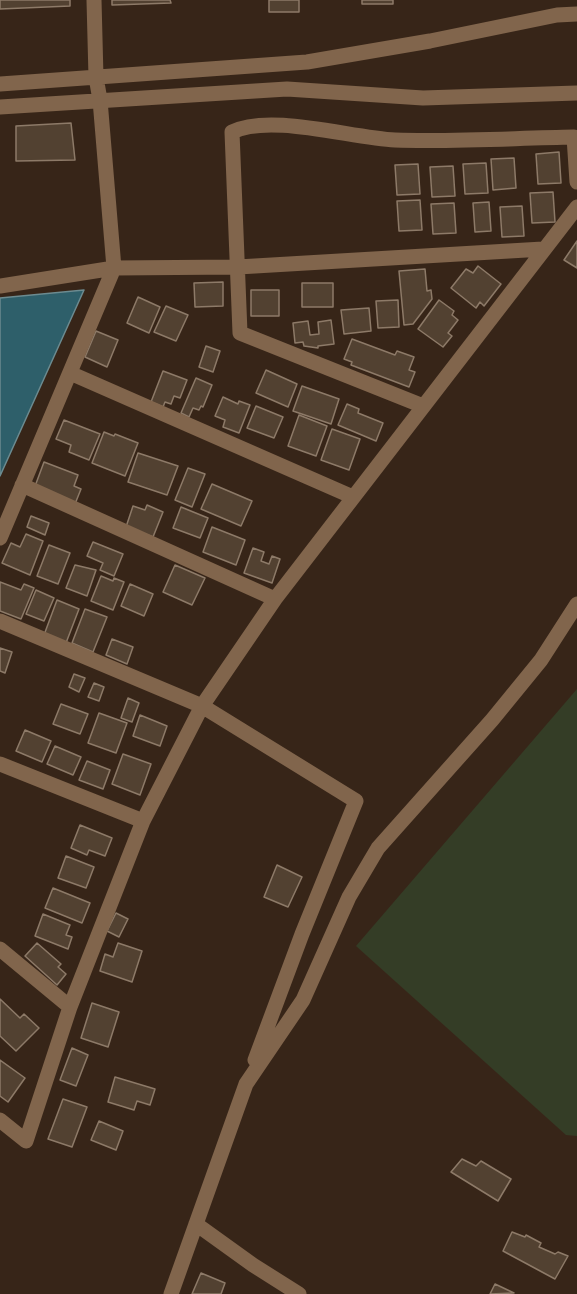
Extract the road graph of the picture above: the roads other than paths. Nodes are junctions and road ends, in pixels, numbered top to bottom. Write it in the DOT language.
graph roads {
  1 [pos="94,0"];
  2 [pos="577,14"];
  3 [pos="96,77"];
  4 [pos="0,84"];
  5 [pos="577,93"];
  6 [pos="100,100"];
  7 [pos="0,107"];
  8 [pos="577,182"];
  9 [pos="577,207"];
  10 [pos="543,249"];
  11 [pos="238,267"];
  12 [pos="114,268"];
  13 [pos="0,286"];
  14 [pos="69,373"];
  15 [pos="423,406"];
  16 [pos="22,485"];
  17 [pos="353,498"];
  18 [pos="0,538"];
  19 [pos="275,600"];
  20 [pos="577,604"];
  21 [pos="0,621"];
  22 [pos="202,706"];
  23 [pos="0,764"];
  24 [pos="143,821"];
  25 [pos="0,949"];
  26 [pos="70,1007"];
  27 [pos="246,1084"];
  28 [pos="0,1120"];
  29 [pos="196,1224"];
  30 [pos="171,1294"];
  31 [pos="298,1294"];
  1 -- 3 [label="street"];
  2 -- 3 [label="street"];
  3 -- 4 [label="street"];
  3 -- 6 [label="street"];
  5 -- 6 [label="street"];
  6 -- 7 [label="street"];
  6 -- 12 [label="street"];
  8 -- 11 [label="street"];
  9 -- 10 [label="street"];
  10 -- 11 [label="street"];
  10 -- 15 [label="street"];
  11 -- 12 [label="street"];
  11 -- 15 [label="street"];
  12 -- 13 [label="street"];
  12 -- 14 [label="street"];
  14 -- 16 [label="street"];
  14 -- 17 [label="street"];
  15 -- 17 [label="street"];
  16 -- 18 [label="street"];
  16 -- 19 [label="street"];
  17 -- 19 [label="street"];
  19 -- 22 [label="street"];
  20 -- 27 [label="street"];
  21 -- 22 [label="street"];
  22 -- 24 [label="street"];
  22 -- 27 [label="street"];
  23 -- 24 [label="street"];
  24 -- 26 [label="street"];
  25 -- 26 [label="street"];
  26 -- 28 [label="street"];
  27 -- 29 [label="street"];
  29 -- 30 [label="street"];
  29 -- 31 [label="street"];
}
